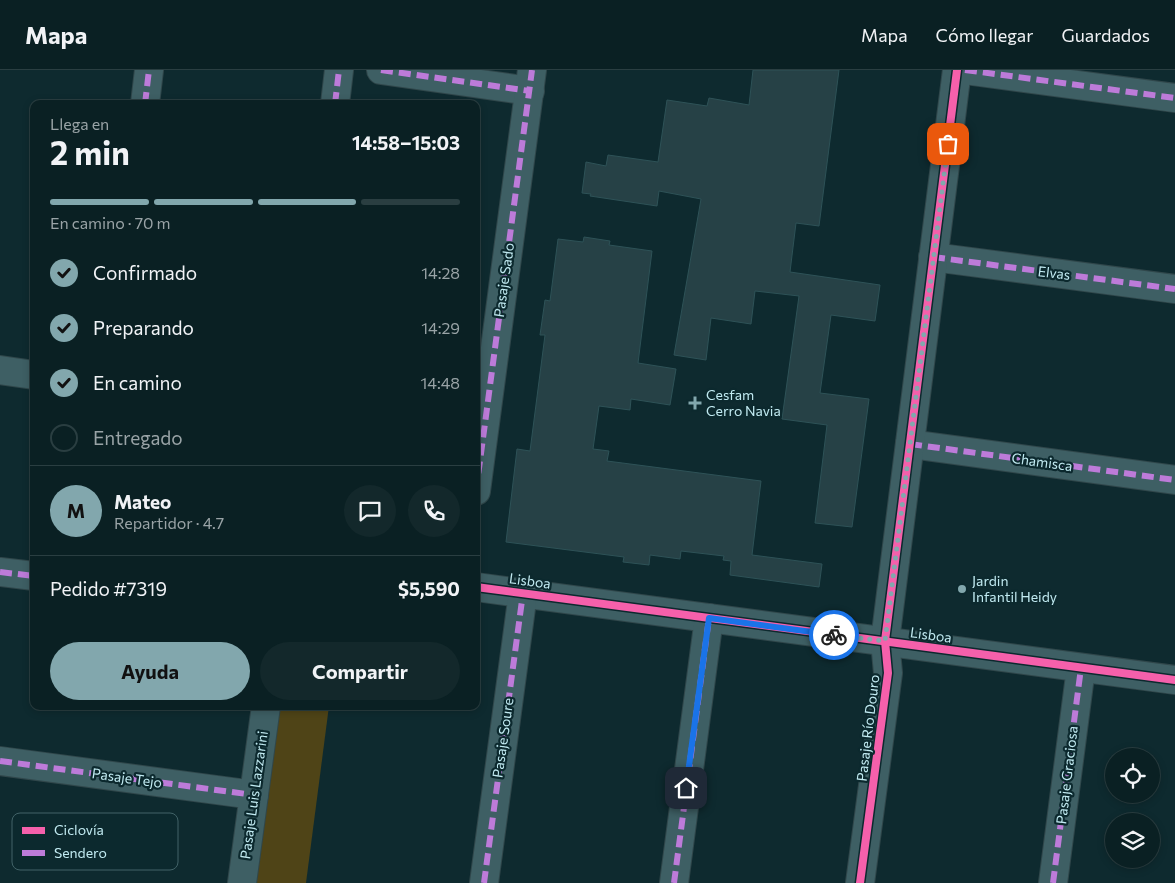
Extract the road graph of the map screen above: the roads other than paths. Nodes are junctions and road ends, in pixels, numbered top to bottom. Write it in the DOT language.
graph roads {
  1 [pos="149,70"];
  2 [pos="340,70"];
  3 [pos="381,70"];
  4 [pos="957,70"];
  5 [pos="965,70"];
  6 [pos="531,80"];
  7 [pos="1175,98"];
  8 [pos="145,100"];
  9 [pos="336,100"];
  10 [pos="933,257"];
  11 [pos="1175,289"];
  12 [pos="0,370"];
  13 [pos="30,374"];
  14 [pos="480,435"];
  15 [pos="910,444"];
  16 [pos="1175,480"];
  17 [pos="0,572"];
  18 [pos="30,576"];
  19 [pos="480,587"];
  20 [pos="523,592"];
  21 [pos="709,618"];
  22 [pos="885,641"];
  23 [pos="1082,668"];
  24 [pos="1175,680"];
  25 [pos="265,710"];
  26 [pos="0,761"];
  27 [pos="254,795"];
  28 [pos="242,883"];
  29 [pos="484,883"];
  30 [pos="674,883"];
  31 [pos="860,883"];
  32 [pos="1053,883"];
  1 -- 8 [label="street"];
  2 -- 9 [label="street"];
  3 -- 6 [label="street"];
  4 -- 10 [label="street, Pasaje Río Douro"];
  5 -- 7 [label="street"];
  6 -- 14 [label="street, Pasaje Sado"];
  10 -- 11 [label="street, Elvas"];
  10 -- 15 [label="street, Pasaje Río Douro"];
  12 -- 13 [label="street"];
  15 -- 16 [label="street, Chamisca"];
  15 -- 22 [label="street, Pasaje Río Douro"];
  17 -- 18 [label="street"];
  19 -- 20 [label="street, Lisboa"];
  20 -- 21 [label="street, Lisboa"];
  20 -- 29 [label="street, Pasaje Soure"];
  21 -- 22 [label="street, Lisboa"];
  21 -- 30 [label="street"];
  22 -- 23 [label="street, Lisboa"];
  22 -- 31 [label="street, Pasaje Río Douro"];
  23 -- 24 [label="street, Lisboa"];
  23 -- 32 [label="street, Pasaje Graciosa"];
  25 -- 27 [label="street, Pasaje Luis Lazzarini"];
  26 -- 27 [label="street, Pasaje Tejo"];
  27 -- 28 [label="street, Pasaje Luis Lazzarini"];
}
